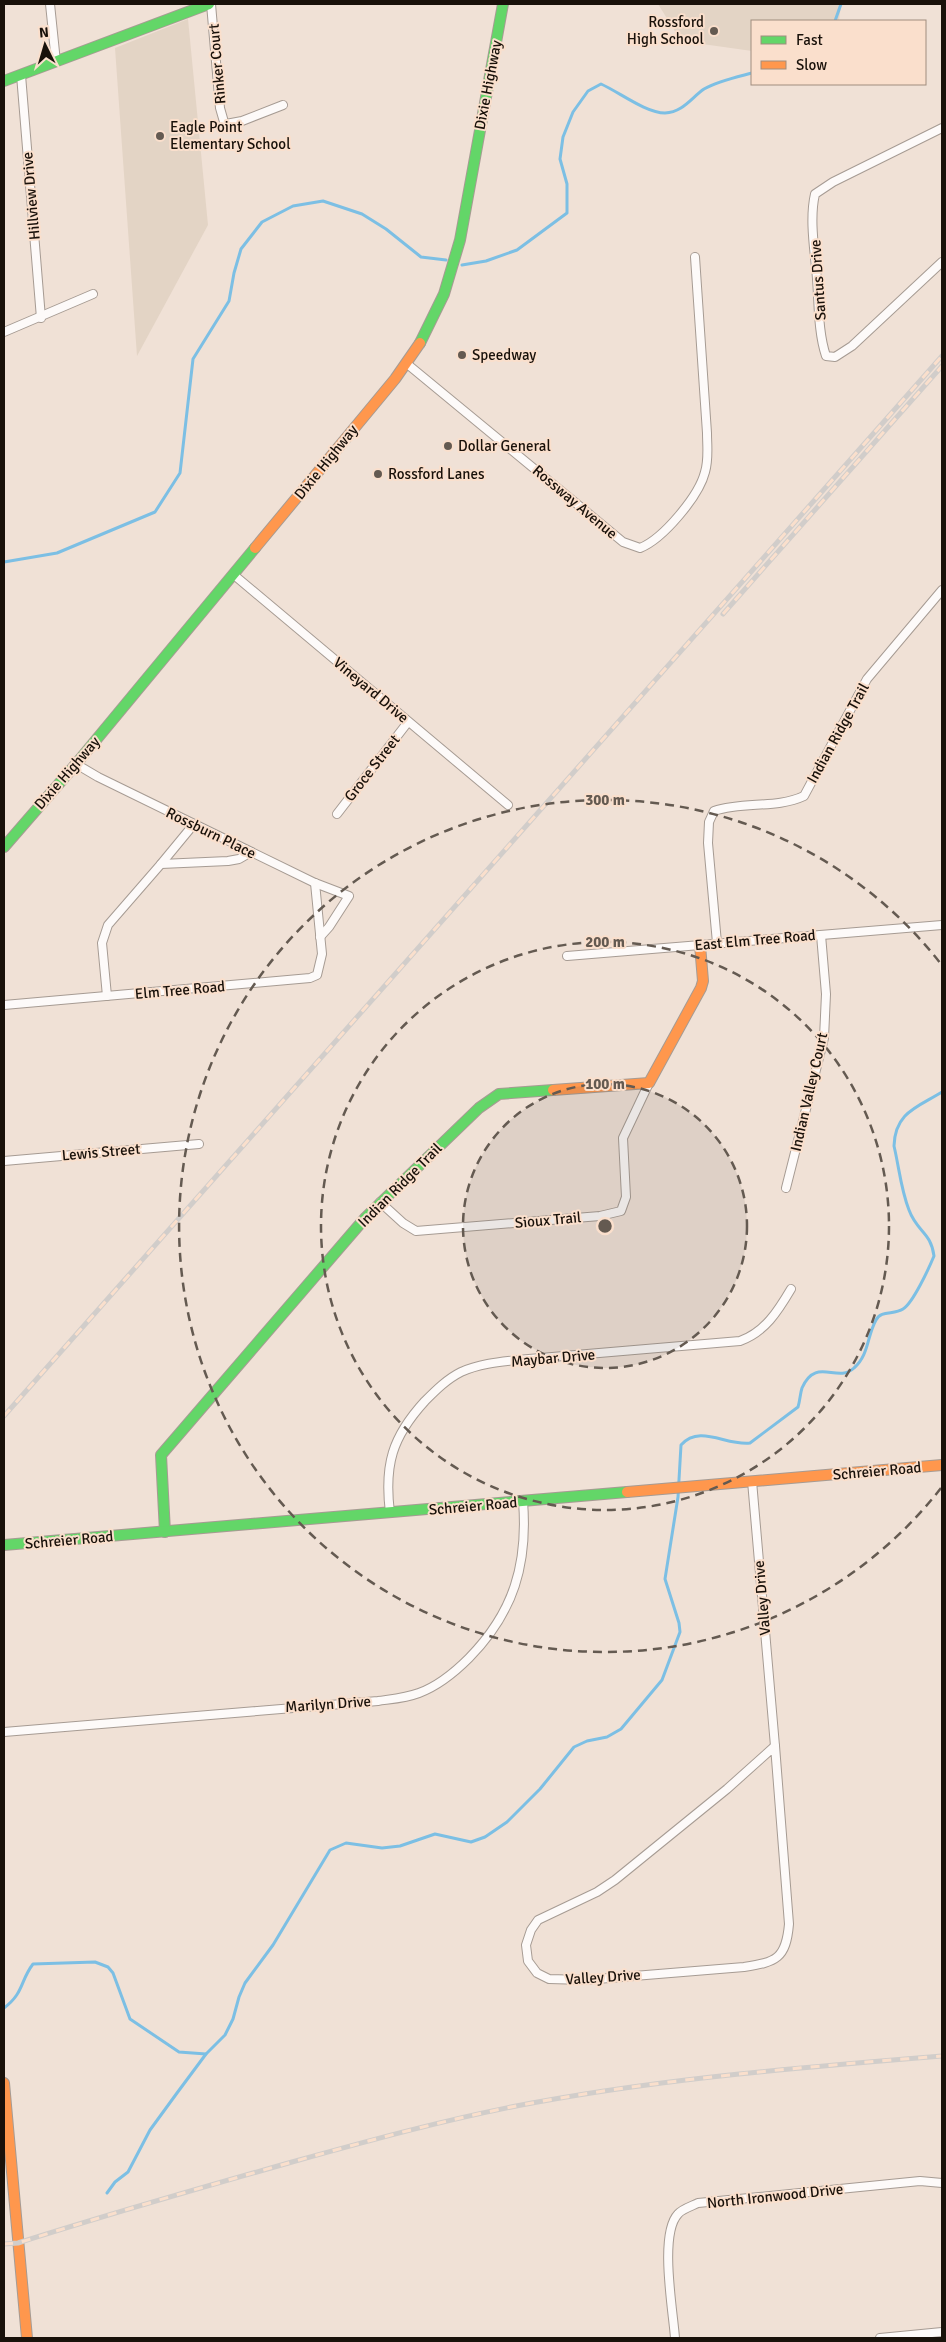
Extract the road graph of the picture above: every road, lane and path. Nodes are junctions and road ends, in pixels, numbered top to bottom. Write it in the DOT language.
graph roads {
  1 [pos="50,4"];
  2 [pos="208,4"];
  3 [pos="502,4"];
  4 [pos="56,62"];
  5 [pos="21,75"];
  6 [pos="4,82"];
  7 [pos="282,105"];
  8 [pos="942,128"];
  9 [pos="695,256"];
  10 [pos="942,262"];
  11 [pos="93,294"];
  12 [pos="41,318"];
  13 [pos="4,332"];
  14 [pos="406,364"];
  15 [pos="234,575"];
  16 [pos="942,590"];
  17 [pos="408,722"];
  18 [pos="76,764"];
  19 [pos="508,805"];
  20 [pos="337,814"];
  21 [pos="194,824"];
  22 [pos="4,847"];
  23 [pos="252,852"];
  24 [pos="161,864"];
  25 [pos="315,883"];
  26 [pos="942,925"];
  27 [pos="821,934"];
  28 [pos="320,937"];
  29 [pos="717,943"];
  30 [pos="700,945"];
  31 [pos="567,956"];
  32 [pos="107,996"];
  33 [pos="4,1005"];
  34 [pos="649,1083"];
  35 [pos="199,1144"];
  36 [pos="4,1161"];
  37 [pos="786,1188"];
  38 [pos="380,1202"];
  39 [pos="791,1289"];
  40 [pos="942,1466"];
  41 [pos="752,1481"];
  42 [pos="523,1501"];
  43 [pos="390,1513"];
  44 [pos="165,1532"];
  45 [pos="4,1545"];
  46 [pos="4,1732"];
  47 [pos="775,1746"];
  48 [pos="4,2082"];
  49 [pos="942,2183"];
  50 [pos="942,2332"];
  51 [pos="27,2338"];
  52 [pos="675,2338"];
  53 [pos="880,2338"];
  1 -- 4 [label="street"];
  2 -- 4 [label="street"];
  2 -- 7 [label="street, Rinker Court"];
  3 -- 14 [label="street, Dixie Highway"];
  4 -- 5 [label="street"];
  5 -- 6 [label="street"];
  5 -- 12 [label="street, Hillview Drive"];
  8 -- 10 [label="street, Santus Drive"];
  9 -- 14 [label="street, Rossway Avenue"];
  11 -- 12 [label="street"];
  12 -- 13 [label="street"];
  14 -- 15 [label="street, Dixie Highway"];
  15 -- 17 [label="street, Vineyard Drive"];
  15 -- 18 [label="street, Dixie Highway"];
  16 -- 29 [label="street, Indian Ridge Trail"];
  17 -- 19 [label="street, Vineyard Drive"];
  17 -- 20 [label="street, Groce Street"];
  18 -- 21 [label="street, Rossburn Place"];
  18 -- 22 [label="street, Dixie Highway"];
  21 -- 23 [label="street, Rossburn Place"];
  21 -- 24 [label="street"];
  23 -- 24 [label="street"];
  23 -- 25 [label="street, Rossburn Place"];
  24 -- 32 [label="street"];
  25 -- 28 [label="street, Elm Tree Road"];
  25 -- 28 [label="street, Rossburn Place"];
  26 -- 27 [label="street, East Elm Tree Road"];
  27 -- 29 [label="street, East Elm Tree Road"];
  27 -- 37 [label="street, Indian Valley Court"];
  28 -- 32 [label="street, Elm Tree Road"];
  29 -- 30 [label="street, East Elm Tree Road"];
  30 -- 31 [label="street, East Elm Tree Road"];
  30 -- 34 [label="street"];
  32 -- 33 [label="street, Elm Tree Road"];
  34 -- 38 [label="street, Indian Ridge Trail"];
  34 -- 38 [label="street, Sioux Trail"];
  35 -- 36 [label="street, Lewis Street"];
  38 -- 44 [label="street, Indian Ridge Trail"];
  39 -- 43 [label="street, Maybar Drive"];
  40 -- 41 [label="street, Schreier Road"];
  41 -- 42 [label="street, Schreier Road"];
  41 -- 47 [label="street, Valley Drive"];
  42 -- 43 [label="street, Schreier Road"];
  42 -- 46 [label="street, Marilyn Drive"];
  43 -- 44 [label="street, Schreier Road"];
  44 -- 45 [label="street, Schreier Road"];
  47 -- 47 [label="street, Valley Drive"];
  48 -- 51 [label="street"];
  49 -- 52 [label="street, North Ironwood Drive"];
  50 -- 53 [label="street"];
}
